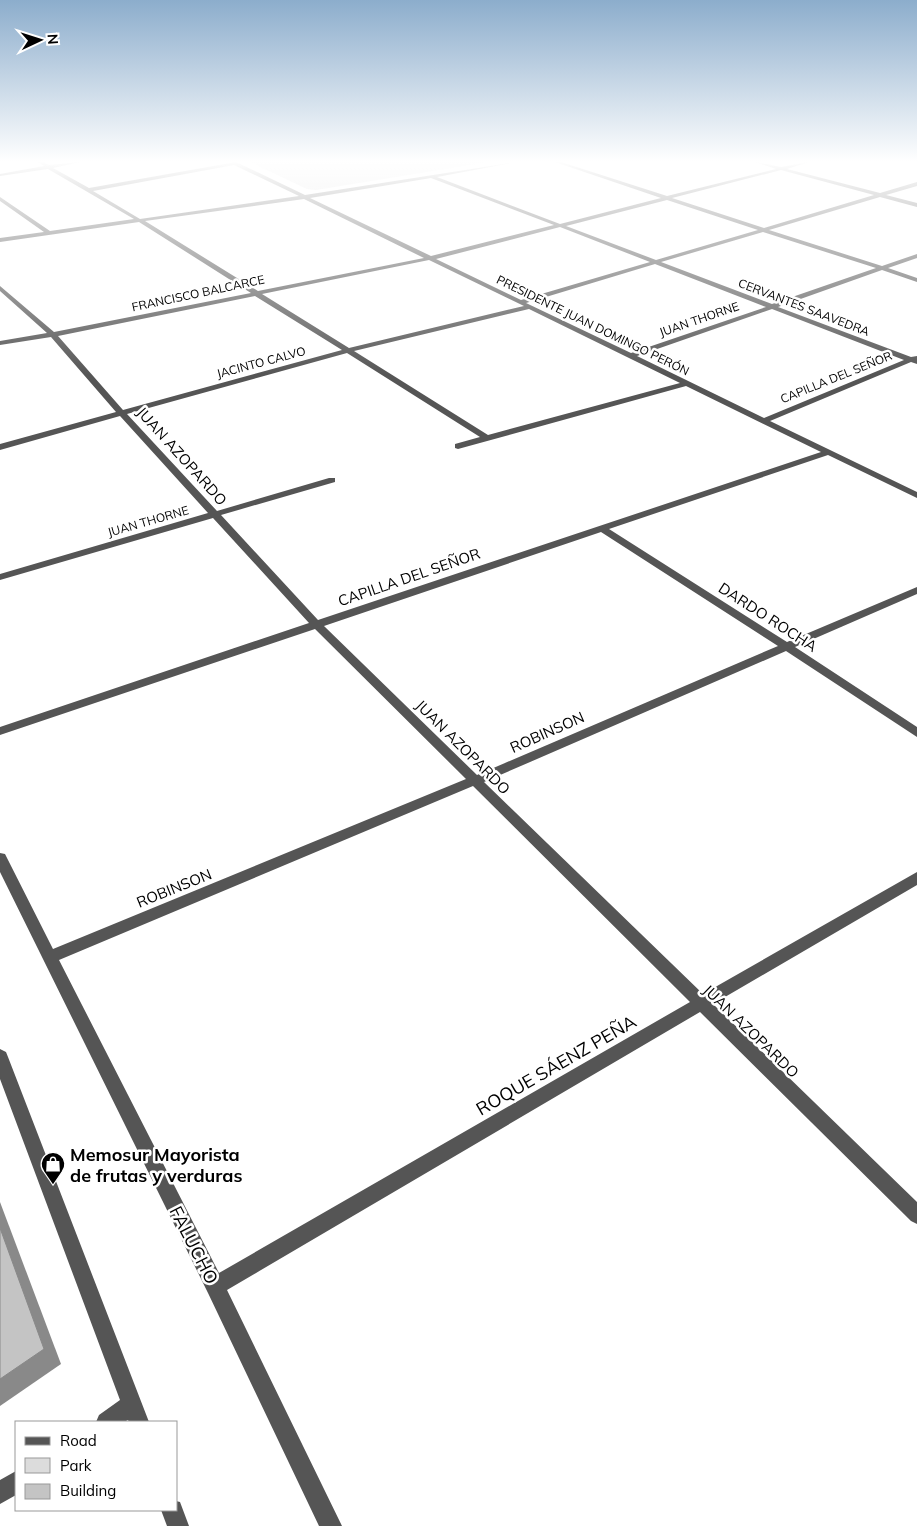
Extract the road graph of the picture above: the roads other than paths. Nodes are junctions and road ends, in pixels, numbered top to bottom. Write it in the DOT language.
graph roads {
  1 [pos="47,233"];
  2 [pos="160,233"];
  3 [pos="379,233"];
  4 [pos="531,233"];
  5 [pos="579,233"];
  6 [pos="758,233"];
  7 [pos="773,233"];
  8 [pos="0,240"];
  9 [pos="917,256"];
  10 [pos="430,258"];
  11 [pos="656,263"];
  12 [pos="880,268"];
  13 [pos="917,280"];
  14 [pos="0,288"];
  15 [pos="256,293"];
  16 [pos="521,302"];
  17 [pos="530,307"];
  18 [pos="771,307"];
  19 [pos="51,334"];
  20 [pos="0,343"];
  21 [pos="350,350"];
  22 [pos="631,356"];
  23 [pos="915,360"];
  24 [pos="687,383"];
  25 [pos="121,414"];
  26 [pos="765,420"];
  27 [pos="487,438"];
  28 [pos="458,446"];
  29 [pos="0,447"];
  30 [pos="828,452"];
  31 [pos="332,480"];
  32 [pos="917,495"];
  33 [pos="213,515"];
  34 [pos="601,528"];
  35 [pos="0,577"];
  36 [pos="917,590"];
  37 [pos="316,624"];
  38 [pos="785,645"];
  39 [pos="0,731"];
  40 [pos="917,733"];
  41 [pos="474,781"];
  42 [pos="0,858"];
  43 [pos="917,878"];
  44 [pos="49,957"];
  45 [pos="700,1004"];
  46 [pos="0,1057"];
  47 [pos="917,1215"];
  48 [pos="215,1286"];
  49 [pos="136,1414"];
  50 [pos="110,1421"];
  51 [pos="15,1483"];
  52 [pos="0,1493"];
  53 [pos="172,1511"];
  54 [pos="178,1526"];
  55 [pos="331,1526"];
  1 -- 8 [label="street"];
  2 -- 15 [label="street"];
  3 -- 10 [label="street, PRESIDENTE JUAN DOMINGO PERÓN"];
  4 -- 10 [label="street, FRANCISCO BALCARCE"];
  5 -- 11 [label="street, CERVANTES SAAVEDRA"];
  6 -- 11 [label="street"];
  7 -- 12 [label="street"];
  9 -- 12 [label="street, JUAN THORNE"];
  10 -- 15 [label="street, FRANCISCO BALCARCE"];
  10 -- 16 [label="street, PRESIDENTE JUAN DOMINGO PERÓN"];
  11 -- 16 [label="street"];
  11 -- 18 [label="street, CERVANTES SAAVEDRA"];
  12 -- 13 [label="street"];
  12 -- 18 [label="street, JUAN THORNE"];
  14 -- 19 [label="street, JUAN AZOPARDO"];
  15 -- 19 [label="street, FRANCISCO BALCARCE"];
  15 -- 21 [label="street"];
  16 -- 17 [label="street, PRESIDENTE JUAN DOMINGO PERÓN"];
  17 -- 21 [label="street, JACINTO CALVO"];
  17 -- 22 [label="street, PRESIDENTE JUAN DOMINGO PERÓN"];
  18 -- 22 [label="street, JUAN THORNE"];
  18 -- 23 [label="street, CERVANTES SAAVEDRA"];
  19 -- 20 [label="street, FRANCISCO BALCARCE"];
  19 -- 25 [label="street, JUAN AZOPARDO"];
  21 -- 25 [label="street, JACINTO CALVO"];
  21 -- 27 [label="street"];
  22 -- 24 [label="street, PRESIDENTE JUAN DOMINGO PERÓN"];
  23 -- 26 [label="street, CAPILLA DEL SEÑOR"];
  24 -- 26 [label="street, PRESIDENTE JUAN DOMINGO PERÓN"];
  24 -- 27 [label="street"];
  25 -- 29 [label="street, JACINTO CALVO"];
  25 -- 33 [label="street, JUAN AZOPARDO"];
  26 -- 30 [label="street, PRESIDENTE JUAN DOMINGO PERÓN"];
  27 -- 28 [label="street"];
  30 -- 32 [label="street, PRESIDENTE JUAN DOMINGO PERÓN"];
  30 -- 34 [label="street, CAPILLA DEL SEÑOR"];
  31 -- 33 [label="street, JUAN THORNE"];
  33 -- 35 [label="street, JUAN THORNE"];
  33 -- 37 [label="street, JUAN AZOPARDO"];
  34 -- 37 [label="street, CAPILLA DEL SEÑOR"];
  34 -- 38 [label="street, DARDO ROCHA"];
  36 -- 38 [label="street, ROBINSON"];
  37 -- 39 [label="street, CAPILLA DEL SEÑOR"];
  37 -- 41 [label="street, JUAN AZOPARDO"];
  38 -- 40 [label="street, DARDO ROCHA"];
  38 -- 41 [label="street, ROBINSON"];
  41 -- 44 [label="street, ROBINSON"];
  41 -- 45 [label="street, JUAN AZOPARDO"];
  42 -- 44 [label="street, FALUCHO"];
  43 -- 45 [label="street, ROQUE SÁENZ PEÑA"];
  44 -- 48 [label="street, FALUCHO"];
  45 -- 47 [label="street, JUAN AZOPARDO"];
  45 -- 48 [label="street, ROQUE SÁENZ PEÑA"];
  46 -- 49 [label="street"];
  48 -- 55 [label="street, FALUCHO"];
  49 -- 50 [label="street"];
  51 -- 52 [label="street"];
  53 -- 54 [label="street"];
}
